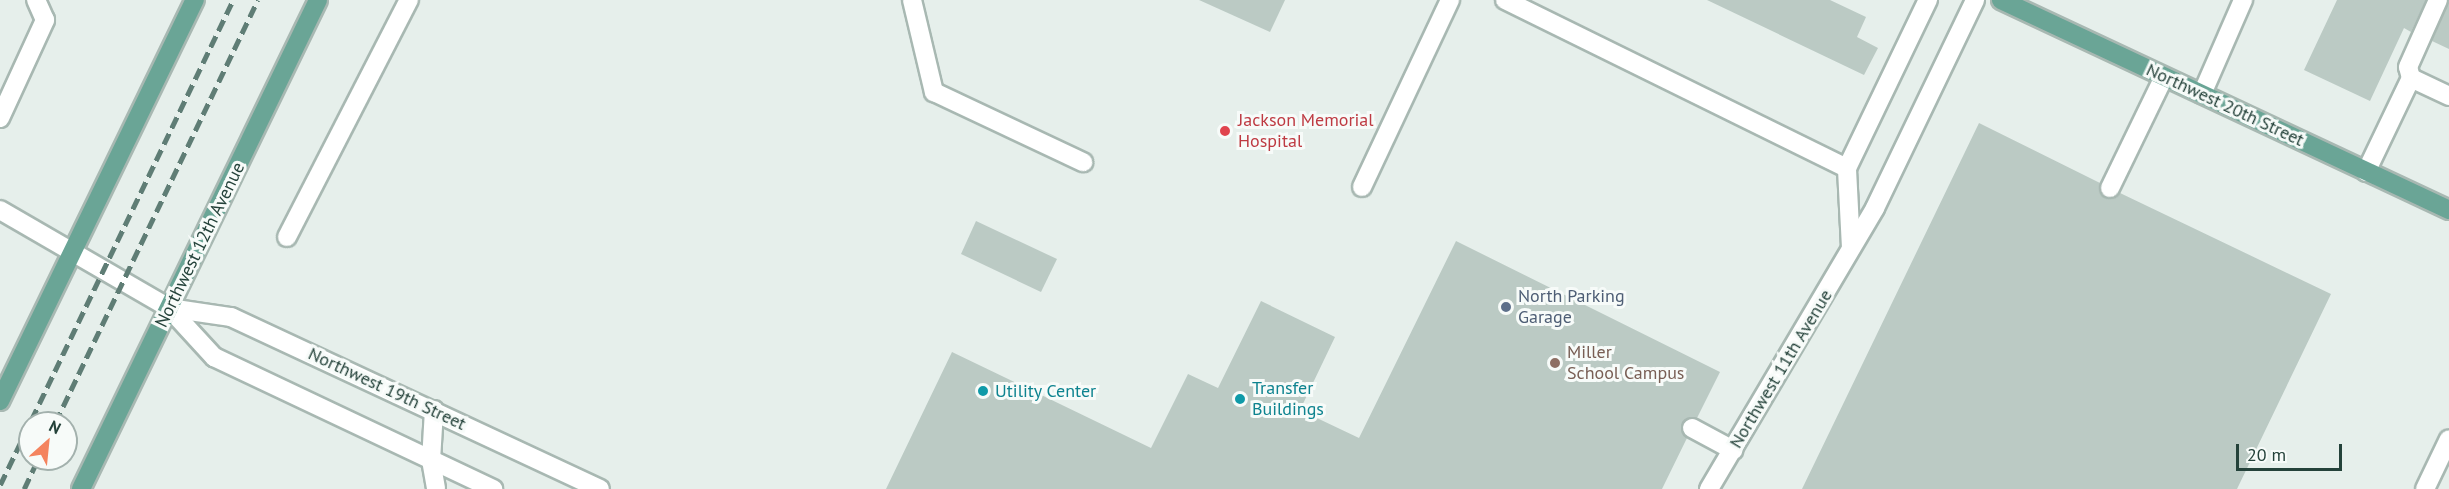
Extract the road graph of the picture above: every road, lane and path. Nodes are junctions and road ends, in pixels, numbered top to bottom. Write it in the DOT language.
graph roads {
  1 [pos="36,0"];
  2 [pos="195,0"];
  3 [pos="318,0"];
  4 [pos="409,0"];
  5 [pos="912,0"];
  6 [pos="1450,0"];
  7 [pos="1505,0"];
  8 [pos="1928,0"];
  9 [pos="1975,0"];
  10 [pos="2243,0"];
  11 [pos="2438,0"];
  12 [pos="2004,1"];
  13 [pos="2164,77"];
  14 [pos="2410,78"];
  15 [pos="2202,94"];
  16 [pos="2449,96"];
  17 [pos="0,118"];
  18 [pos="1083,162"];
  19 [pos="1847,168"];
  20 [pos="2366,172"];
  21 [pos="1362,187"];
  22 [pos="2110,188"];
  23 [pos="0,210"];
  24 [pos="2449,210"];
  25 [pos="287,237"];
  26 [pos="1851,248"];
  27 [pos="74,250"];
  28 [pos="169,308"];
  29 [pos="0,401"];
  30 [pos="434,410"];
  31 [pos="1692,428"];
  32 [pos="2449,440"];
  33 [pos="1733,450"];
  34 [pos="431,460"];
  35 [pos="81,489"];
  36 [pos="436,489"];
  37 [pos="493,489"];
  38 [pos="600,489"];
  39 [pos="1709,489"];
  40 [pos="2425,489"];
  1 -- 17 [label="street"];
  2 -- 27 [label="main road"];
  3 -- 28 [label="main road, Northwest 12th Avenue"];
  4 -- 25 [label="street"];
  5 -- 18 [label="street"];
  6 -- 21 [label="street"];
  7 -- 19 [label="street"];
  8 -- 19 [label="street"];
  9 -- 26 [label="street, Northwest 11th Avenue"];
  10 -- 15 [label="street"];
  11 -- 14 [label="street"];
  12 -- 13 [label="main road, Northwest 20th Street"];
  13 -- 15 [label="main road, Northwest 20th Street"];
  13 -- 22 [label="street"];
  14 -- 16 [label="street"];
  14 -- 20 [label="street"];
  15 -- 20 [label="main road, Northwest 20th Street"];
  19 -- 26 [label="street"];
  20 -- 24 [label="main road, Northwest 20th Street"];
  23 -- 27 [label="street, Northwest 19th Street"];
  26 -- 33 [label="street, Northwest 11th Avenue"];
  27 -- 28 [label="street, Northwest 19th Street"];
  27 -- 29 [label="main road"];
  28 -- 30 [label="street, Northwest 19th Street"];
  28 -- 34 [label="street, Northwest 19th Street"];
  28 -- 35 [label="main road, Northwest 12th Avenue"];
  30 -- 34 [label="street"];
  30 -- 38 [label="street, Northwest 19th Street"];
  31 -- 33 [label="street"];
  32 -- 40 [label="street"];
  33 -- 39 [label="street, Northwest 11th Avenue"];
  34 -- 36 [label="street"];
  34 -- 37 [label="street, Northwest 19th Street"];
}
